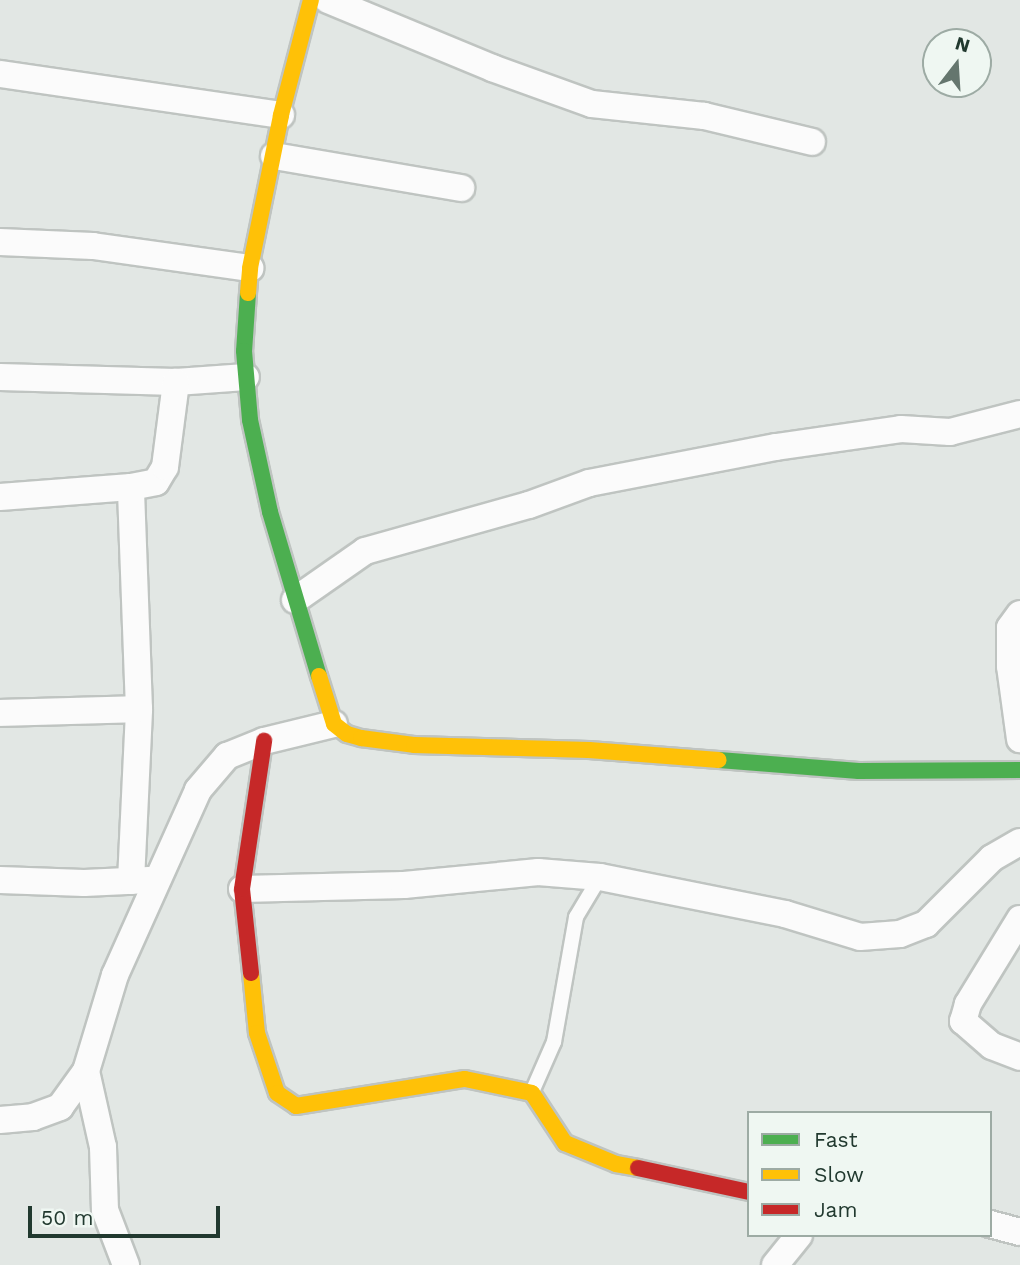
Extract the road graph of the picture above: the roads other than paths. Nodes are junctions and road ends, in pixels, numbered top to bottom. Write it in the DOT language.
graph roads {
  1 [pos="311,0"];
  2 [pos="328,0"];
  3 [pos="0,74"];
  4 [pos="281,115"];
  5 [pos="812,142"];
  6 [pos="274,156"];
  7 [pos="461,188"];
  8 [pos="0,242"];
  9 [pos="250,268"];
  10 [pos="0,377"];
  11 [pos="246,377"];
  12 [pos="176,382"];
  13 [pos="1020,414"];
  14 [pos="131,487"];
  15 [pos="0,497"];
  16 [pos="295,600"];
  17 [pos="1020,614"];
  18 [pos="138,709"];
  19 [pos="0,713"];
  20 [pos="334,724"];
  21 [pos="1020,739"];
  22 [pos="264,741"];
  23 [pos="1020,770"];
  24 [pos="1020,842"];
  25 [pos="600,877"];
  26 [pos="0,880"];
  27 [pos="143,881"];
  28 [pos="242,889"];
  29 [pos="1018,928"];
  30 [pos="1020,1057"];
  31 [pos="86,1071"];
  32 [pos="531,1093"];
  33 [pos="0,1120"];
  34 [pos="747,1191"];
  35 [pos="992,1225"];
  36 [pos="1020,1233"];
  37 [pos="797,1237"];
  38 [pos="126,1265"];
  39 [pos="775,1265"];
  1 -- 4 [label="street"];
  2 -- 5 [label="street"];
  3 -- 4 [label="street"];
  4 -- 6 [label="street"];
  6 -- 7 [label="street"];
  6 -- 9 [label="street"];
  8 -- 9 [label="street"];
  9 -- 11 [label="street"];
  10 -- 12 [label="street"];
  11 -- 12 [label="street"];
  11 -- 16 [label="street"];
  12 -- 14 [label="street"];
  13 -- 16 [label="street"];
  14 -- 15 [label="street"];
  14 -- 18 [label="street"];
  16 -- 20 [label="street"];
  17 -- 21 [label="street"];
  18 -- 19 [label="street"];
  18 -- 27 [label="street"];
  20 -- 22 [label="street"];
  20 -- 23 [label="street"];
  22 -- 27 [label="street"];
  22 -- 28 [label="street"];
  24 -- 25 [label="street"];
  25 -- 28 [label="street"];
  25 -- 32 [label="lane"];
  26 -- 27 [label="street"];
  27 -- 31 [label="street"];
  28 -- 32 [label="street"];
  29 -- 30 [label="street"];
  31 -- 33 [label="street"];
  31 -- 38 [label="street"];
  32 -- 34 [label="street"];
  35 -- 36 [label="street"];
  37 -- 39 [label="street"];
}
